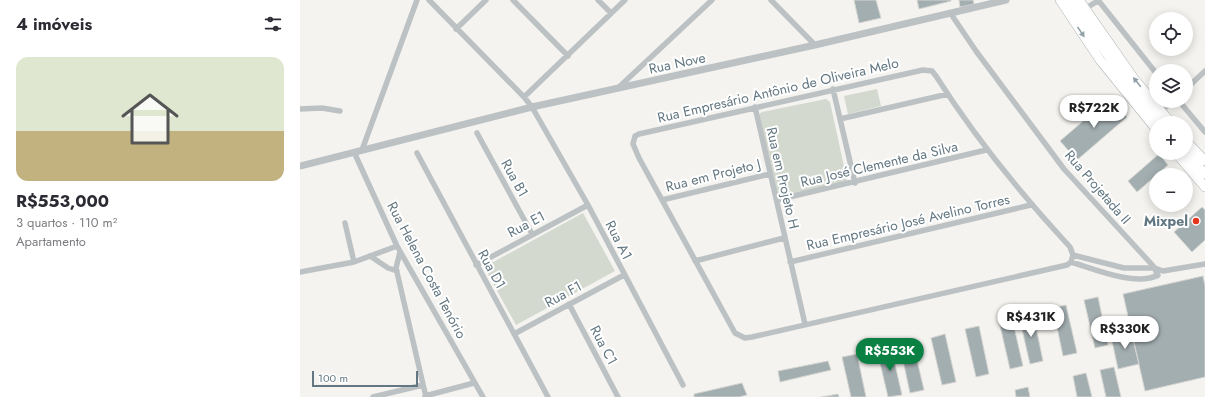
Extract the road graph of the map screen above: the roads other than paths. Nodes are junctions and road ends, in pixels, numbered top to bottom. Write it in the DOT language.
graph roads {
  1 [pos="417,0"];
  2 [pos="428,0"];
  3 [pos="486,0"];
  4 [pos="513,0"];
  5 [pos="598,0"];
  6 [pos="625,0"];
  7 [pos="712,0"];
  8 [pos="770,0"];
  9 [pos="1006,0"];
  10 [pos="1060,0"];
  11 [pos="1069,0"];
  12 [pos="1079,0"];
  13 [pos="1099,0"];
  14 [pos="1085,9"];
  15 [pos="611,13"];
  16 [pos="951,14"];
  17 [pos="456,29"];
  18 [pos="1094,35"];
  19 [pos="815,45"];
  20 [pos="1095,53"];
  21 [pos="568,56"];
  22 [pos="1149,64"];
  23 [pos="1205,71"];
  24 [pos="1193,82"];
  25 [pos="617,89"];
  26 [pos="833,89"];
  27 [pos="948,94"];
  28 [pos="524,97"];
  29 [pos="532,107"];
  30 [pos="755,107"];
  31 [pos="1165,108"];
  32 [pos="1184,108"];
  33 [pos="300,109"];
  34 [pos="340,111"];
  35 [pos="1161,111"];
  36 [pos="1153,116"];
  37 [pos="1165,116"];
  38 [pos="840,119"];
  39 [pos="1149,120"];
  40 [pos="1205,132"];
  41 [pos="476,133"];
  42 [pos="1193,147"];
  43 [pos="362,150"];
  44 [pos="986,150"];
  45 [pos="354,152"];
  46 [pos="416,153"];
  47 [pos="1203,155"];
  48 [pos="1182,160"];
  49 [pos="1193,160"];
  50 [pos="300,166"];
  51 [pos="770,174"];
  52 [pos="1205,174"];
  53 [pos="855,182"];
  54 [pos="1205,187"];
  55 [pos="662,200"];
  56 [pos="777,200"];
  57 [pos="588,205"];
  58 [pos="1031,205"];
  59 [pos="345,223"];
  60 [pos="532,234"];
  61 [pos="784,238"];
  62 [pos="399,249"];
  63 [pos="1073,255"];
  64 [pos="370,256"];
  65 [pos="695,261"];
  66 [pos="354,262"];
  67 [pos="790,262"];
  68 [pos="1071,262"];
  69 [pos="1205,264"];
  70 [pos="476,265"];
  71 [pos="1155,268"];
  72 [pos="1135,269"];
  73 [pos="396,271"];
  74 [pos="1163,271"];
  75 [pos="300,272"];
  76 [pos="624,275"];
  77 [pos="1157,276"];
  78 [pos="1136,278"];
  79 [pos="569,304"];
  80 [pos="805,324"];
  81 [pos="514,334"];
  82 [pos="474,383"];
  83 [pos="423,385"];
  84 [pos="683,385"];
  85 [pos="425,396"];
  86 [pos="376,397"];
  87 [pos="483,397"];
  88 [pos="548,397"];
  89 [pos="618,397"];
  1 -- 43 [label="street"];
  2 -- 17 [label="street, Rua A1"];
  3 -- 17 [label="street"];
  4 -- 21 [label="street"];
  5 -- 15 [label="street"];
  6 -- 15 [label="street"];
  7 -- 25 [label="street"];
  8 -- 19 [label="street"];
  9 -- 16 [label="street, Rua Nove"];
  10 -- 20 [label="main road, one-way"];
  11 -- 18 [label="main road"];
  12 -- 14 [label="main road"];
  13 -- 14 [label="street"];
  13 -- 22 [label="street"];
  35 -- 14 [label="main road, one-way"];
  15 -- 21 [label="street"];
  16 -- 19 [label="street, Rua Nove"];
  16 -- 71 [label="street, Rua Projetada II"];
  17 -- 28 [label="street, Rua A1"];
  18 -- 20 [label="main road"];
  18 -- 36 [label="main road"];
  19 -- 25 [label="street, Rua Nove"];
  20 -- 39 [label="main road"];
  21 -- 28 [label="street"];
  23 -- 24 [label="street"];
  25 -- 29 [label="street, Rua Nove"];
  26 -- 27 [label="street, Rua Empresário Antônio de Oliveira Melo"];
  26 -- 30 [label="street, Rua Empresário Antônio de Oliveira Melo"];
  26 -- 38 [label="street"];
  27 -- 38 [label="street"];
  27 -- 44 [label="street"];
  28 -- 29 [label="street, Rua A1"];
  29 -- 43 [label="street, Rua Nove"];
  29 -- 57 [label="street, Rua A1"];
  30 -- 51 [label="street, Rua em Projeto H"];
  30 -- 55 [label="street, Rua Empresário Antônio de Oliveira Melo"];
  31 -- 35 [label="street"];
  32 -- 40 [label="street"];
  33 -- 34 [label="street"];
  35 -- 37 [label="main road"];
  38 -- 53 [label="street"];
  41 -- 60 [label="street, Rua B1"];
  42 -- 47 [label="main road"];
  43 -- 45 [label="street, Rua Nove"];
  44 -- 53 [label="street, Rua José Clemente da Silva"];
  44 -- 58 [label="street"];
  45 -- 50 [label="street, Rua Nove"];
  45 -- 62 [label="street, Rua Helena Costa Tenório"];
  46 -- 70 [label="street, Rua D1"];
  48 -- 54 [label="main road"];
  49 -- 52 [label="main road"];
  51 -- 55 [label="street, Rua em Projeto J"];
  51 -- 56 [label="street, Rua em Projeto H"];
  53 -- 56 [label="street, Rua José Clemente da Silva"];
  55 -- 65 [label="street"];
  56 -- 61 [label="street, Rua em Projeto H"];
  57 -- 60 [label="street, Rua E1"];
  57 -- 76 [label="street, Rua A1"];
  58 -- 63 [label="street"];
  58 -- 67 [label="street, Rua Empresário José Avelino Torres"];
  59 -- 66 [label="street"];
  60 -- 70 [label="street, Rua E1"];
  61 -- 65 [label="street"];
  61 -- 67 [label="street, Rua em Projeto H"];
  62 -- 64 [label="street"];
  62 -- 73 [label="street"];
  62 -- 82 [label="street, Rua Helena Costa Tenório"];
  63 -- 68 [label="street"];
  63 -- 72 [label="street"];
  64 -- 66 [label="street"];
  64 -- 73 [label="street"];
  65 -- 80 [label="street"];
  66 -- 75 [label="street"];
  67 -- 80 [label="street, Rua em Projeto H"];
  68 -- 78 [label="street"];
  68 -- 80 [label="street"];
  69 -- 74 [label="street"];
  70 -- 81 [label="street, Rua D1"];
  71 -- 72 [label="street"];
  71 -- 74 [label="street"];
  71 -- 77 [label="street, Rua Projetada II"];
  72 -- 78 [label="street"];
  73 -- 83 [label="street"];
  74 -- 77 [label="street"];
  76 -- 79 [label="street, Rua F1"];
  76 -- 84 [label="street, Rua A1"];
  77 -- 78 [label="street"];
  79 -- 81 [label="street, Rua F1"];
  79 -- 89 [label="street, Rua C1"];
  81 -- 88 [label="street, Rua D1"];
  82 -- 85 [label="street"];
  82 -- 87 [label="street, Rua Helena Costa Tenório"];
  83 -- 85 [label="street"];
  83 -- 86 [label="street"];
}
